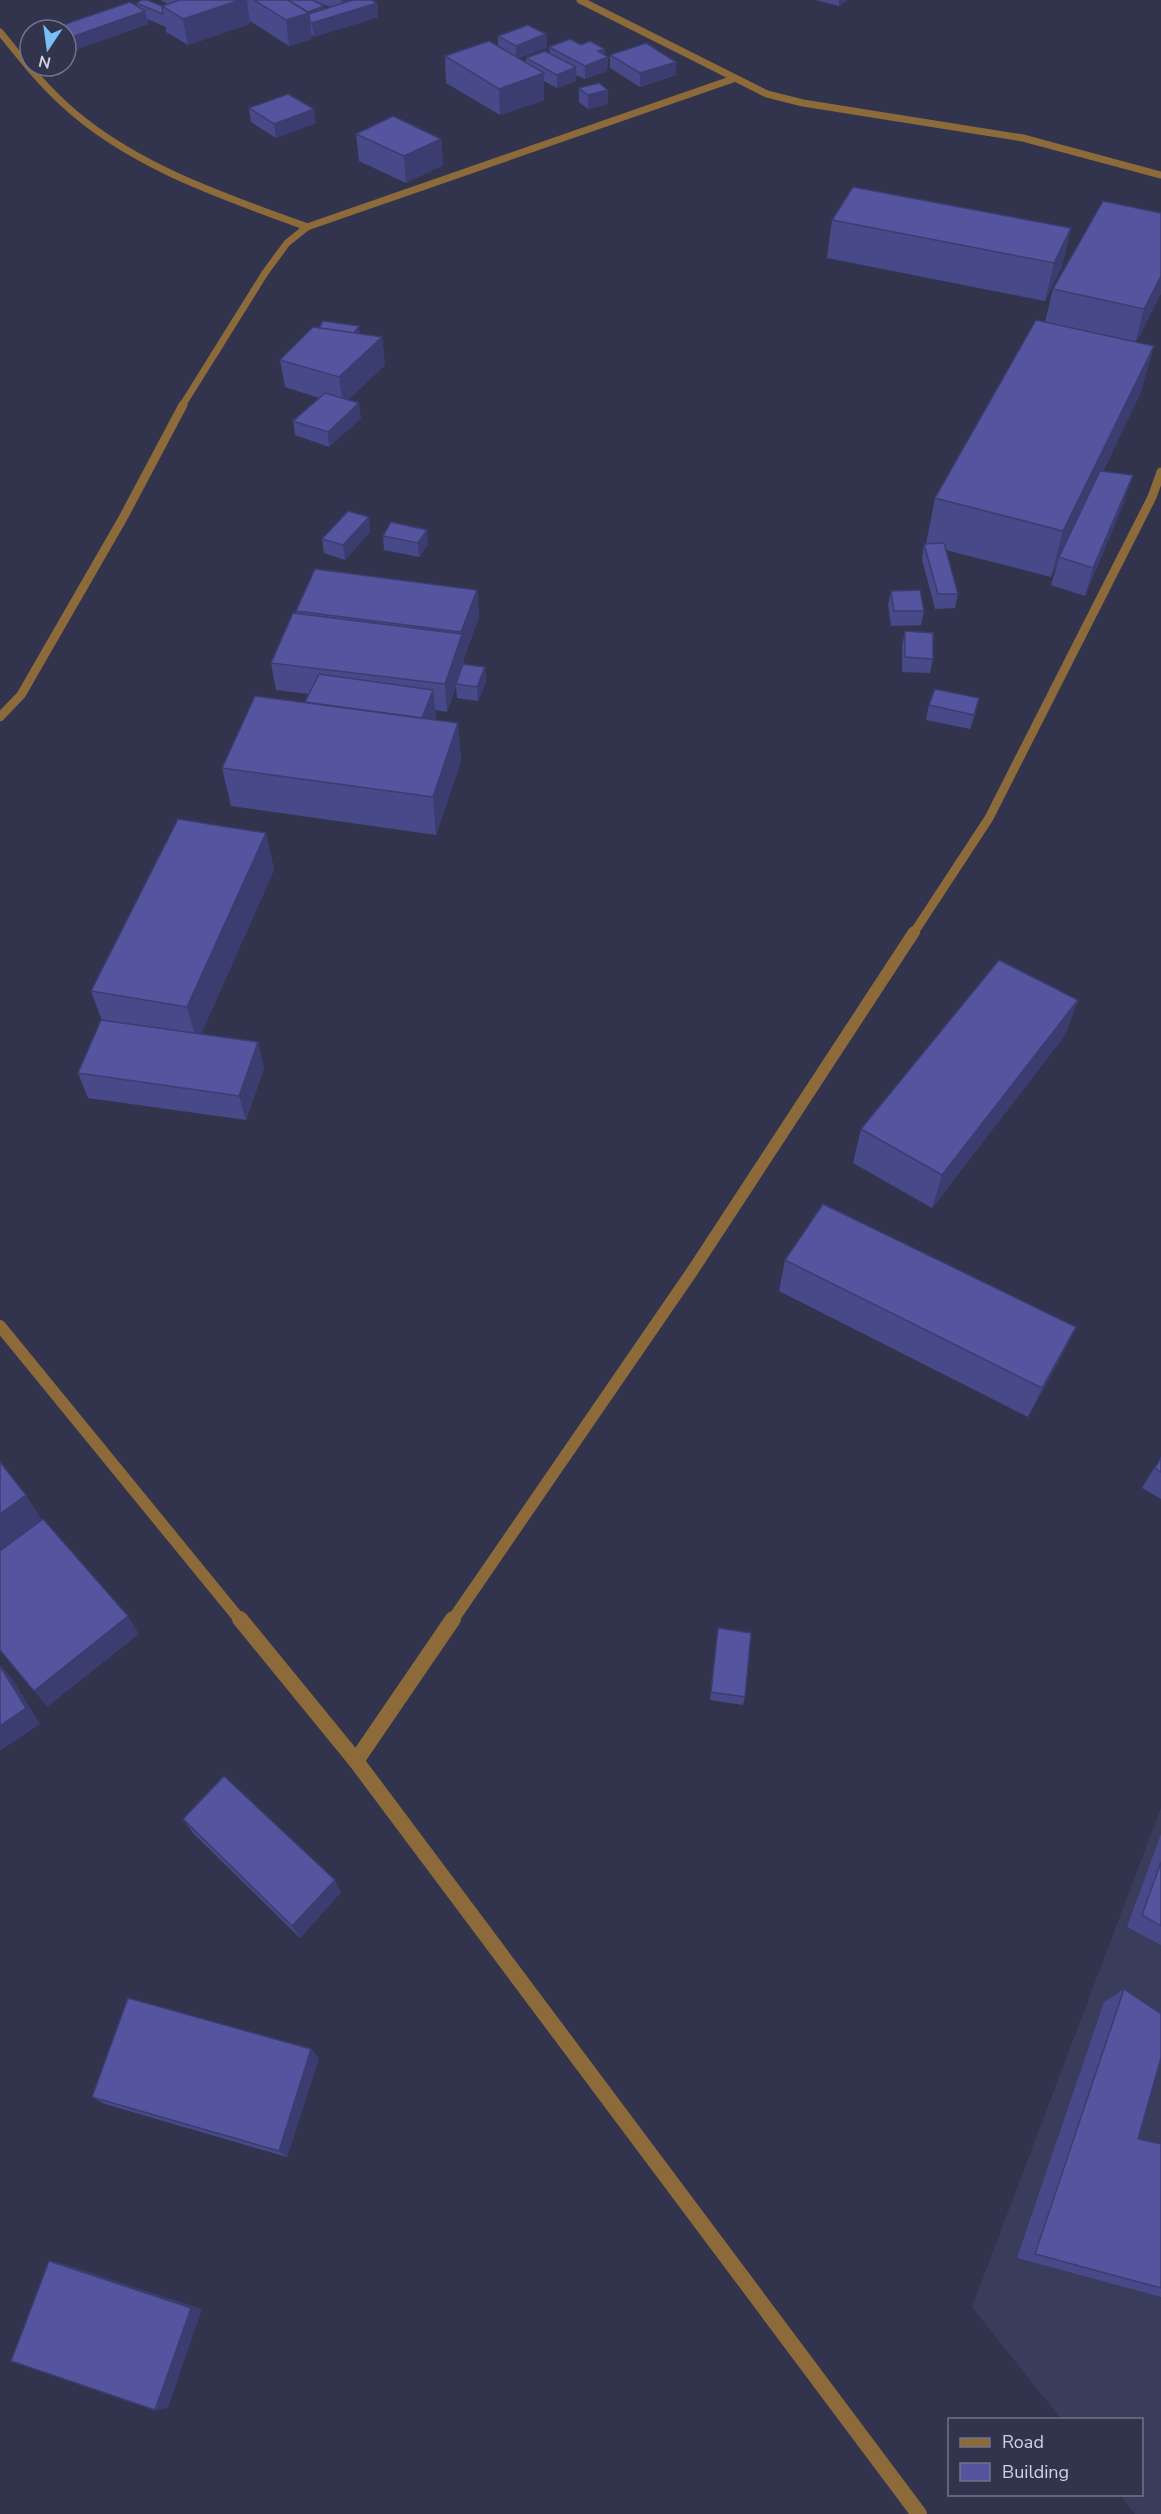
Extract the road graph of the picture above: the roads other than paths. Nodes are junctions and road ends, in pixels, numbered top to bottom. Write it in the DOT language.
graph roads {
  1 [pos="580,0"];
  2 [pos="0,32"];
  3 [pos="733,79"];
  4 [pos="1161,176"];
  5 [pos="307,227"];
  6 [pos="1161,472"];
  7 [pos="0,717"];
  8 [pos="0,1326"];
  9 [pos="356,1761"];
  10 [pos="919,2514"];
  1 -- 3 [label="street"];
  2 -- 5 [label="street"];
  3 -- 4 [label="street"];
  3 -- 5 [label="street"];
  5 -- 7 [label="street"];
  6 -- 9 [label="street"];
  8 -- 9 [label="street"];
  9 -- 10 [label="street"];
}
